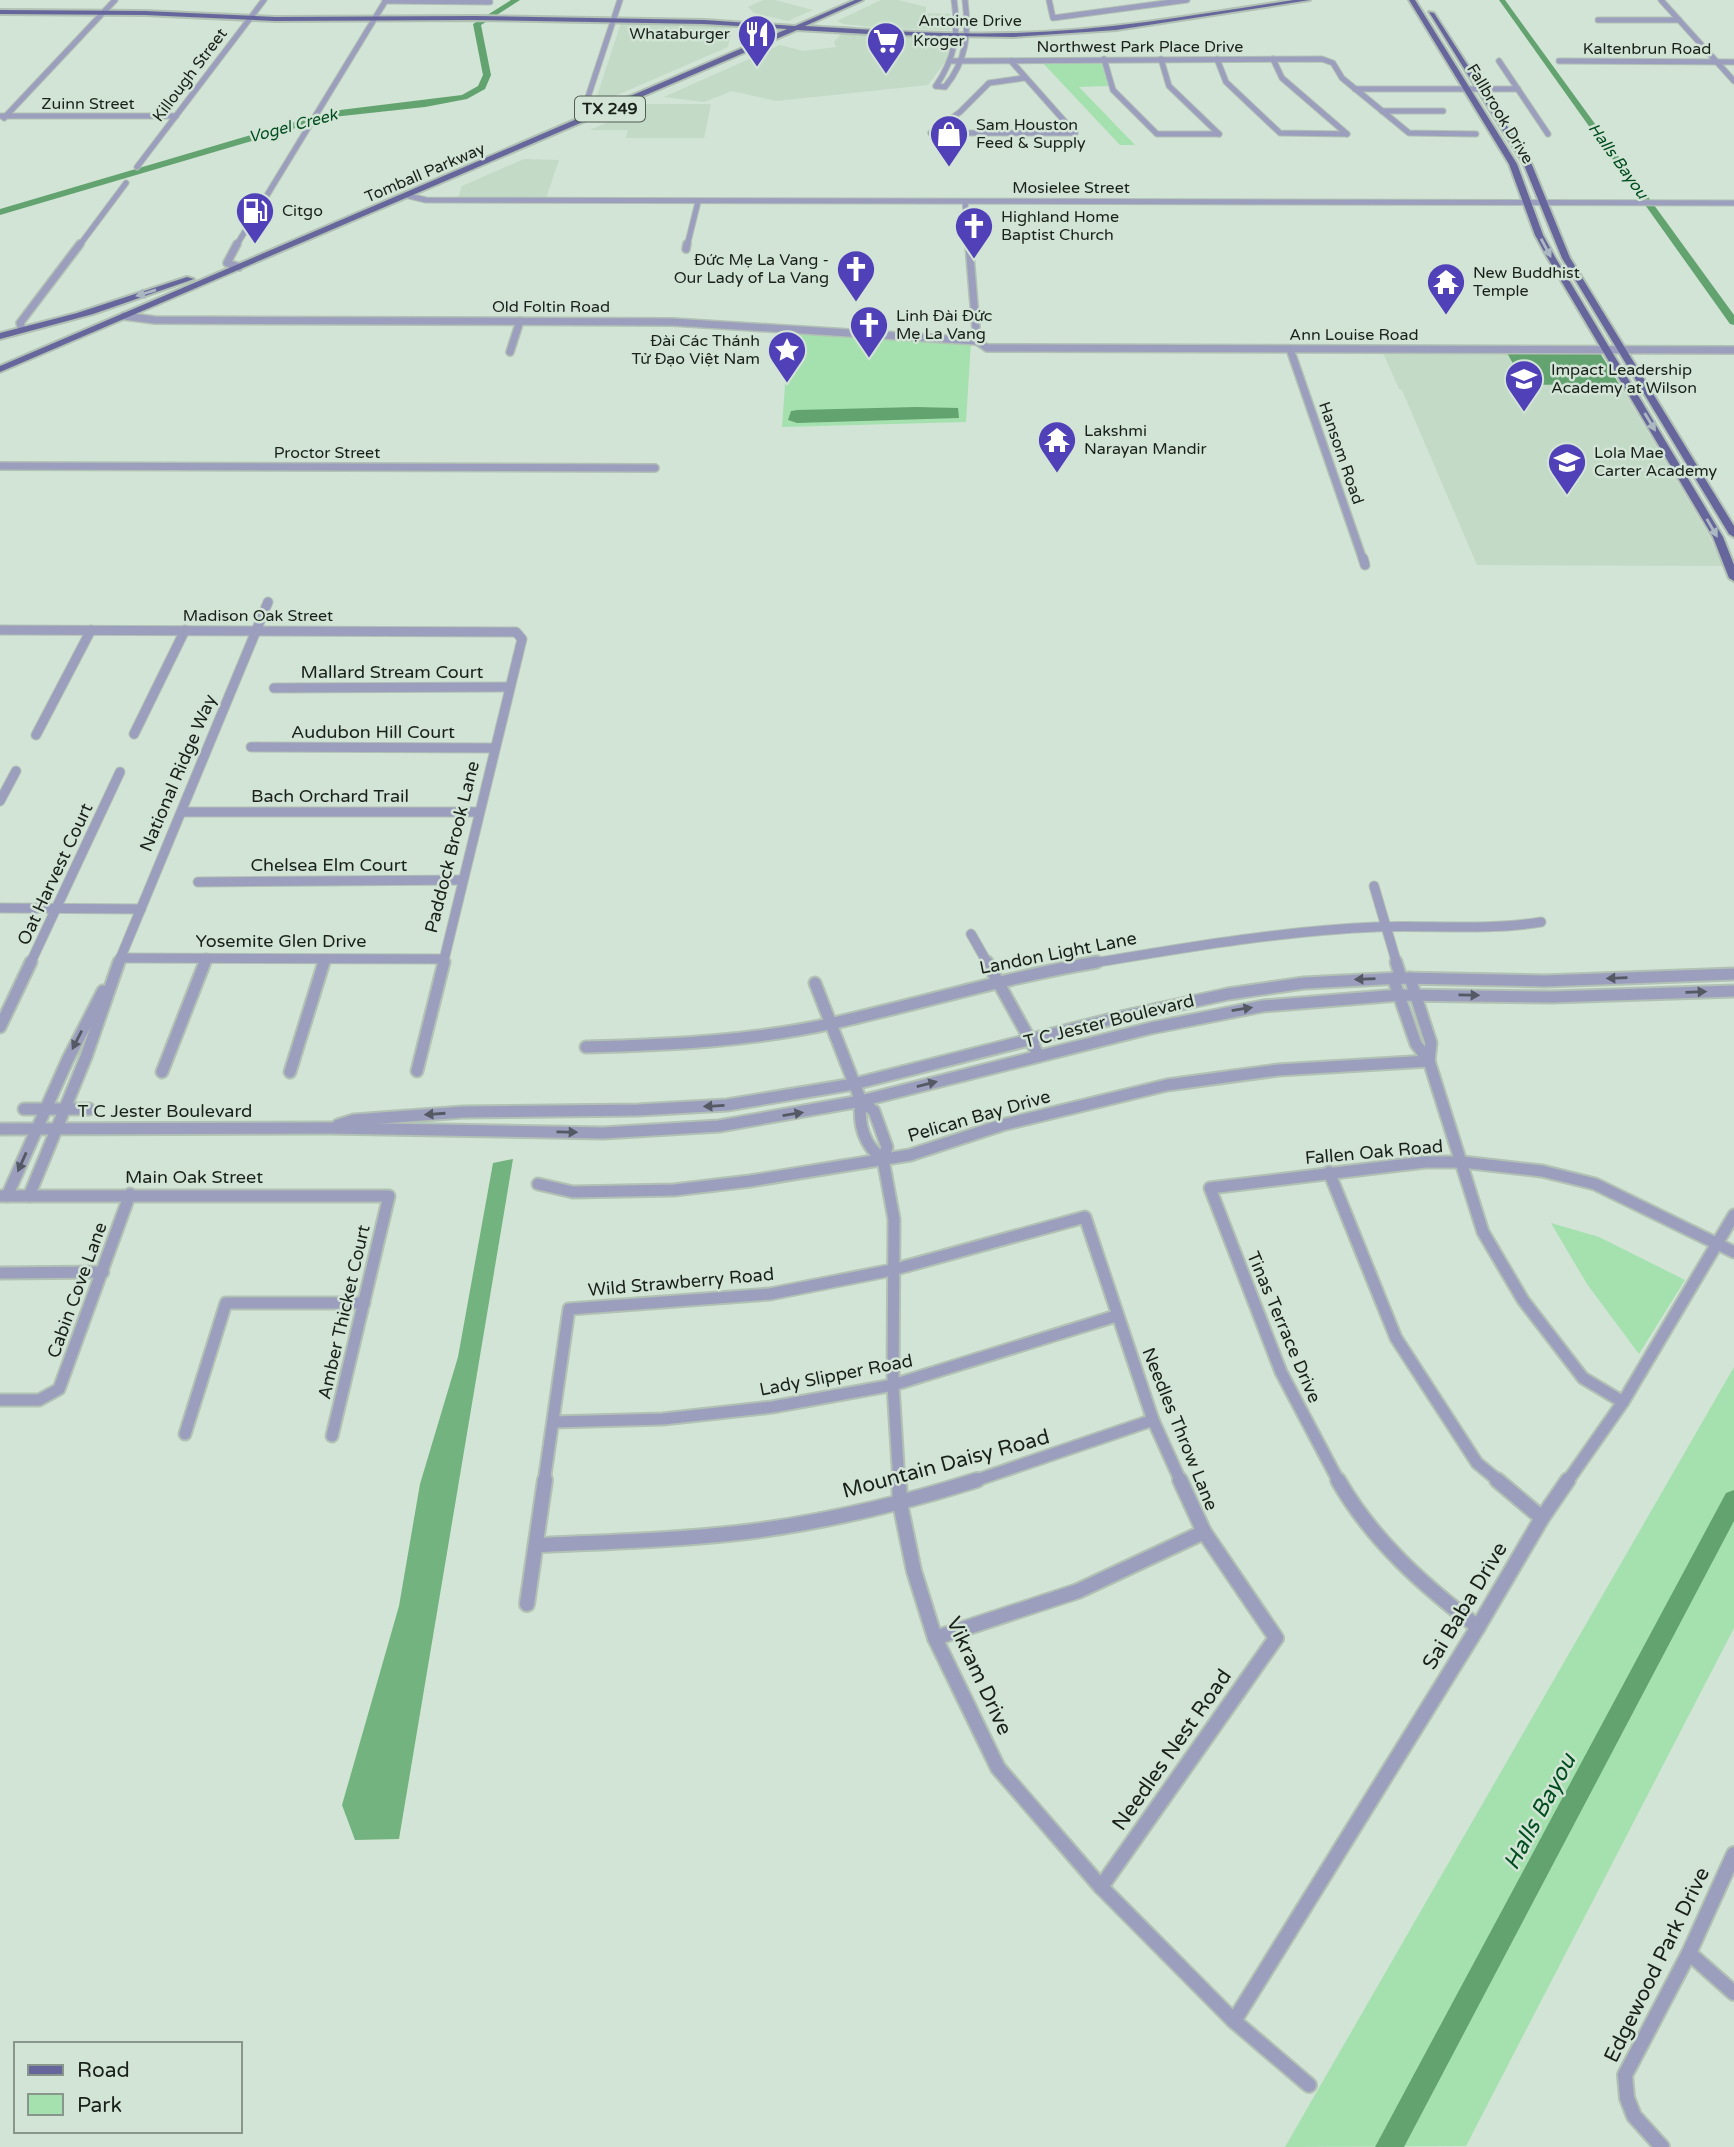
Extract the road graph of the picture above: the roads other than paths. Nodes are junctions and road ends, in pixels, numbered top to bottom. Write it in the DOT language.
graph roads {
  1 [pos="115,0"];
  2 [pos="264,0"];
  3 [pos="620,0"];
  4 [pos="860,0"];
  5 [pos="1049,0"];
  6 [pos="1184,0"];
  7 [pos="1270,0"];
  8 [pos="1301,0"];
  9 [pos="1412,0"];
  10 [pos="1661,0"];
  11 [pos="386,1"];
  12 [pos="955,1"];
  13 [pos="965,1"];
  14 [pos="490,2"];
  15 [pos="1105,3"];
  16 [pos="1427,6"];
  17 [pos="0,10"];
  18 [pos="105,10"];
  19 [pos="1116,12"];
  20 [pos="1205,12"];
  21 [pos="376,16"];
  22 [pos="252,17"];
  23 [pos="614,19"];
  24 [pos="705,20"];
  25 [pos="1598,20"];
  26 [pos="1679,20"];
  27 [pos="806,24"];
  28 [pos="797,27"];
  29 [pos="886,32"];
  30 [pos="956,34"];
  31 [pos="967,34"];
  32 [pos="1434,36"];
  33 [pos="1446,36"];
  34 [pos="1104,59"];
  35 [pos="1161,59"];
  36 [pos="1217,59"];
  37 [pos="1273,59"];
  38 [pos="952,61"];
  39 [pos="1011,61"];
  40 [pos="1499,61"];
  41 [pos="1559,61"];
  42 [pos="964,62"];
  43 [pos="1716,62"];
  44 [pos="1734,62"];
  45 [pos="1024,78"];
  46 [pos="1734,81"];
  47 [pos="1355,89"];
  48 [pos="1467,89"];
  49 [pos="1480,89"];
  50 [pos="1518,89"];
  51 [pos="1382,111"];
  52 [pos="1443,111"];
  53 [pos="596,115"];
  54 [pos="3,116"];
  55 [pos="176,116"];
  56 [pos="0,122"];
  57 [pos="1476,134"];
  58 [pos="1548,134"];
  59 [pos="137,167"];
  60 [pos="126,183"];
  61 [pos="409,196"];
  62 [pos="698,202"];
  63 [pos="965,202"];
  64 [pos="1528,202"];
  65 [pos="1543,202"];
  66 [pos="1734,203"];
  67 [pos="686,249"];
  68 [pos="237,267"];
  69 [pos="81,313"];
  70 [pos="124,316"];
  71 [pos="520,321"];
  72 [pos="22,329"];
  73 [pos="0,335"];
  74 [pos="977,341"];
  75 [pos="1290,349"];
  76 [pos="1734,349"];
  77 [pos="1606,350"];
  78 [pos="1623,350"];
  79 [pos="510,352"];
  80 [pos="0,369"];
  81 [pos="0,466"];
  82 [pos="655,468"];
  83 [pos="1685,482"];
  84 [pos="1702,482"];
  85 [pos="1734,534"];
  86 [pos="1731,558"];
  87 [pos="1365,565"];
  88 [pos="1734,578"];
  89 [pos="268,602"];
  90 [pos="0,630"];
  91 [pos="91,630"];
  92 [pos="185,630"];
  93 [pos="256,630"];
  94 [pos="516,632"];
  95 [pos="510,687"];
  96 [pos="274,688"];
  97 [pos="134,734"];
  98 [pos="36,735"];
  99 [pos="251,747"];
  100 [pos="494,748"];
  101 [pos="16,771"];
  102 [pos="120,772"];
  103 [pos="0,800"];
  104 [pos="182,811"];
  105 [pos="478,812"];
  106 [pos="461,880"];
  107 [pos="198,882"];
  108 [pos="1374,886"];
  109 [pos="0,908"];
  110 [pos="56,908"];
  111 [pos="141,908"];
  112 [pos="1541,922"];
  113 [pos="1385,927"];
  114 [pos="971,934"];
  115 [pos="120,958"];
  116 [pos="206,958"];
  117 [pos="325,959"];
  118 [pos="442,959"];
  119 [pos="1734,974"];
  120 [pos="1401,978"];
  121 [pos="998,981"];
  122 [pos="815,983"];
  123 [pos="1734,991"];
  124 [pos="1399,995"];
  125 [pos="1415,995"];
  126 [pos="832,1023"];
  127 [pos="0,1027"];
  128 [pos="1029,1039"];
  129 [pos="586,1047"];
  130 [pos="1039,1056"];
  131 [pos="1429,1061"];
  132 [pos="162,1072"];
  133 [pos="290,1072"];
  134 [pos="417,1072"];
  135 [pos="854,1084"];
  136 [pos="861,1101"];
  137 [pos="24,1109"];
  138 [pos="46,1109"];
  139 [pos="64,1109"];
  140 [pos="89,1110"];
  141 [pos="503,1111"];
  142 [pos="37,1128"];
  143 [pos="56,1128"];
  144 [pos="329,1128"];
  145 [pos="0,1129"];
  146 [pos="499,1132"];
  147 [pos="883,1159"];
  148 [pos="1462,1162"];
  149 [pos="1329,1172"];
  150 [pos="538,1184"];
  151 [pos="1210,1188"];
  152 [pos="130,1194"];
  153 [pos="4,1196"];
  154 [pos="29,1196"];
  155 [pos="389,1196"];
  156 [pos="1734,1215"];
  157 [pos="1085,1217"];
  158 [pos="1717,1244"];
  159 [pos="1734,1252"];
  160 [pos="892,1270"];
  161 [pos="103,1272"];
  162 [pos="0,1273"];
  163 [pos="364,1303"];
  164 [pos="1116,1316"];
  165 [pos="893,1385"];
  166 [pos="0,1400"];
  167 [pos="1623,1402"];
  168 [pos="1153,1420"];
  169 [pos="553,1422"];
  170 [pos="185,1434"];
  171 [pos="332,1436"];
  172 [pos="900,1503"];
  173 [pos="1542,1518"];
  174 [pos="1204,1532"];
  175 [pos="536,1545"];
  176 [pos="527,1604"];
  177 [pos="1478,1627"];
  178 [pos="935,1638"];
  179 [pos="1276,1638"];
  180 [pos="1734,1854"];
  181 [pos="1101,1887"];
  182 [pos="1689,1953"];
  183 [pos="1734,1993"];
  184 [pos="1234,2021"];
  185 [pos="1309,2085"];
  186 [pos="1662,2147"];
  1 -- 18 [label="street"];
  2 -- 22 [label="street, Killough Street"];
  3 -- 23 [label="street"];
  4 -- 27 [label="main road, Tomball Parkway / TX 249"];
  5 -- 19 [label="street"];
  6 -- 19 [label="street"];
  7 -- 20 [label="main road, Antoine Drive"];
  8 -- 20 [label="main road, Antoine Drive"];
  9 -- 32 [label="main road, Fallbrook Drive"];
  10 -- 26 [label="street"];
  11 -- 14 [label="street"];
  11 -- 21 [label="street"];
  12 -- 13 [label="street"];
  12 -- 30 [label="street"];
  13 -- 31 [label="street"];
  15 -- 19 [label="street"];
  16 -- 33 [label="main road, Fallbrook Drive"];
  17 -- 18 [label="main road, Antoine Drive"];
  18 -- 22 [label="main road, Antoine Drive"];
  18 -- 54 [label="street"];
  20 -- 31 [label="main road, Antoine Drive"];
  21 -- 22 [label="main road, Antoine Drive"];
  21 -- 23 [label="main road, Antoine Drive"];
  21 -- 68 [label="street"];
  22 -- 55 [label="street, Killough Street"];
  23 -- 24 [label="main road, Antoine Drive"];
  23 -- 53 [label="street"];
  24 -- 27 [label="main road, Antoine Drive"];
  24 -- 28 [label="main road, Antoine Drive"];
  25 -- 26 [label="street"];
  26 -- 43 [label="street"];
  27 -- 28 [label="main road, Tomball Parkway / TX 249"];
  27 -- 29 [label="main road, Antoine Drive"];
  28 -- 29 [label="main road, Antoine Drive"];
  28 -- 53 [label="main road, Tomball Parkway / TX 249"];
  29 -- 30 [label="main road, Antoine Drive"];
  30 -- 31 [label="main road, Antoine Drive"];
  30 -- 38 [label="street"];
  31 -- 42 [label="street"];
  32 -- 33 [label="main road"];
  32 -- 48 [label="main road, Fallbrook Drive"];
  33 -- 49 [label="main road, Fallbrook Drive"];
  34 -- 35 [label="street, Northwest Park Place Drive"];
  34 -- 35 [label="street"];
  34 -- 39 [label="street, Northwest Park Place Drive"];
  35 -- 36 [label="street, Northwest Park Place Drive"];
  36 -- 37 [label="street, Northwest Park Place Drive"];
  36 -- 37 [label="street"];
  37 -- 47 [label="street, Northwest Park Place Drive"];
  38 -- 42 [label="street, Northwest Park Place Drive"];
  38 -- 42 [label="street"];
  39 -- 42 [label="street, Northwest Park Place Drive"];
  39 -- 45 [label="street"];
  40 -- 50 [label="street"];
  41 -- 43 [label="street, Kaltenbrun Road"];
  43 -- 44 [label="street, Kaltenbrun Road"];
  43 -- 46 [label="street"];
  45 -- 45 [label="street"];
  47 -- 48 [label="street"];
  47 -- 51 [label="street"];
  48 -- 49 [label="street"];
  48 -- 64 [label="main road, Fallbrook Drive"];
  49 -- 50 [label="street"];
  49 -- 65 [label="main road, Fallbrook Drive"];
  50 -- 58 [label="street"];
  51 -- 52 [label="street"];
  51 -- 57 [label="street"];
  53 -- 61 [label="main road, Tomball Parkway / TX 249"];
  54 -- 55 [label="street, Zuinn Street"];
  54 -- 56 [label="street"];
  55 -- 59 [label="street, Killough Street"];
  60 -- 72 [label="street"];
  61 -- 62 [label="street, Mosielee Street"];
  61 -- 68 [label="main road, Tomball Parkway / TX 249"];
  62 -- 63 [label="street, Mosielee Street"];
  62 -- 67 [label="street"];
  63 -- 64 [label="street, Mosielee Street"];
  63 -- 74 [label="street"];
  64 -- 65 [label="street, Mosielee Street"];
  64 -- 77 [label="main road, Fallbrook Drive, one-way"];
  65 -- 66 [label="street, Mosielee Street"];
  65 -- 78 [label="main road, Fallbrook Drive"];
  68 -- 69 [label="main road, one-way"];
  68 -- 70 [label="main road, Tomball Parkway / TX 249"];
  69 -- 70 [label="main road"];
  69 -- 72 [label="main road"];
  70 -- 71 [label="street, Old Foltin Road"];
  70 -- 80 [label="main road, Tomball Parkway / TX 249"];
  71 -- 74 [label="street, Old Foltin Road"];
  71 -- 79 [label="street"];
  72 -- 73 [label="main road"];
  74 -- 75 [label="street, Ann Louise Road"];
  75 -- 77 [label="street, Ann Louise Road"];
  75 -- 87 [label="street, Hansom Road"];
  76 -- 78 [label="street, Ann Louise Road"];
  77 -- 78 [label="street, Ann Louise Road"];
  77 -- 83 [label="main road, Fallbrook Drive, one-way"];
  78 -- 84 [label="main road, Fallbrook Drive"];
  81 -- 82 [label="street, Proctor Street"];
  83 -- 84 [label="main road"];
  83 -- 86 [label="main road, Fallbrook Drive, one-way"];
  84 -- 85 [label="main road, Fallbrook Drive"];
  86 -- 88 [label="main road, Fallbrook Drive"];
  89 -- 93 [label="street, National Ridge Way"];
  90 -- 91 [label="street, Madison Oak Street"];
  91 -- 92 [label="street, Madison Oak Street"];
  91 -- 98 [label="street"];
  92 -- 93 [label="street, Madison Oak Street"];
  92 -- 97 [label="street"];
  93 -- 94 [label="street, Madison Oak Street"];
  93 -- 104 [label="street, National Ridge Way"];
  94 -- 95 [label="street, Paddock Brook Lane"];
  95 -- 96 [label="street, Mallard Stream Court"];
  95 -- 100 [label="street, Paddock Brook Lane"];
  99 -- 100 [label="street, Audubon Hill Court"];
  100 -- 105 [label="street, Paddock Brook Lane"];
  101 -- 103 [label="street"];
  102 -- 110 [label="street, Oat Harvest Court"];
  104 -- 105 [label="street, Bach Orchard Trail"];
  104 -- 111 [label="street, National Ridge Way"];
  105 -- 106 [label="street, Paddock Brook Lane"];
  106 -- 107 [label="street, Chelsea Elm Court"];
  106 -- 118 [label="street, Paddock Brook Lane"];
  108 -- 113 [label="street"];
  109 -- 110 [label="street"];
  110 -- 111 [label="street"];
  110 -- 127 [label="street, Oat Harvest Court"];
  111 -- 115 [label="street, National Ridge Way"];
  112 -- 113 [label="street, Landon Light Lane"];
  113 -- 120 [label="street"];
  113 -- 121 [label="street, Landon Light Lane"];
  114 -- 121 [label="street"];
  115 -- 116 [label="street, Yosemite Glen Drive"];
  115 -- 138 [label="street, National Ridge Way, one-way"];
  115 -- 139 [label="street, National Ridge Way"];
  116 -- 117 [label="street, Yosemite Glen Drive"];
  116 -- 132 [label="street"];
  117 -- 118 [label="street, Yosemite Glen Drive"];
  117 -- 133 [label="street"];
  118 -- 134 [label="street, Paddock Brook Lane"];
  119 -- 120 [label="street, T C Jester Boulevard, one-way"];
  120 -- 124 [label="street"];
  120 -- 125 [label="street"];
  120 -- 128 [label="street, T C Jester Boulevard, one-way"];
  121 -- 126 [label="street, Landon Light Lane"];
  121 -- 128 [label="street"];
  122 -- 126 [label="street, Vikram Drive"];
  125 -- 123 [label="street, T C Jester Boulevard, one-way"];
  124 -- 125 [label="street, T C Jester Boulevard"];
  130 -- 124 [label="street, T C Jester Boulevard, one-way"];
  124 -- 131 [label="street"];
  125 -- 131 [label="street"];
  126 -- 129 [label="street, Landon Light Lane"];
  126 -- 135 [label="street, Vikram Drive"];
  128 -- 130 [label="street"];
  128 -- 135 [label="street, T C Jester Boulevard"];
  136 -- 130 [label="street, T C Jester Boulevard, one-way"];
  131 -- 147 [label="street, Pelican Bay Drive"];
  131 -- 148 [label="street"];
  135 -- 136 [label="street, Vikram Drive"];
  135 -- 141 [label="street, T C Jester Boulevard, one-way"];
  146 -- 136 [label="street, T C Jester Boulevard, one-way"];
  136 -- 147 [label="street, Vikram Drive"];
  136 -- 147 [label="street, Vikram Drive"];
  137 -- 138 [label="street, T C Jester Boulevard"];
  138 -- 139 [label="street, T C Jester Boulevard"];
  138 -- 142 [label="street, National Ridge Way"];
  139 -- 140 [label="street, T C Jester Boulevard"];
  139 -- 143 [label="street, National Ridge Way"];
  141 -- 144 [label="street, T C Jester Boulevard, one-way"];
  141 -- 146 [label="street"];
  142 -- 143 [label="street, T C Jester Boulevard"];
  142 -- 145 [label="street, T C Jester Boulevard"];
  142 -- 153 [label="street, National Ridge Way, one-way"];
  143 -- 144 [label="street, T C Jester Boulevard"];
  143 -- 154 [label="street, National Ridge Way"];
  144 -- 146 [label="street, T C Jester Boulevard"];
  147 -- 150 [label="street, Pelican Bay Drive"];
  147 -- 160 [label="street, Vikram Drive"];
  148 -- 149 [label="street, Fallen Oak Road"];
  148 -- 158 [label="street, Fallen Oak Road"];
  148 -- 167 [label="street"];
  149 -- 151 [label="street, Fallen Oak Road"];
  149 -- 173 [label="street"];
  151 -- 177 [label="street, Tinas Terrace Drive"];
  152 -- 154 [label="street, Main Oak Street"];
  152 -- 155 [label="street, Main Oak Street"];
  152 -- 161 [label="street, Cabin Cove Lane"];
  153 -- 154 [label="street, Main Oak Street"];
  155 -- 163 [label="street, Amber Thicket Court"];
  156 -- 158 [label="street, Sai Baba Drive"];
  157 -- 160 [label="street, Wild Strawberry Road"];
  157 -- 164 [label="street, Needles Throw Lane"];
  158 -- 159 [label="street, Fallen Oak Road"];
  158 -- 167 [label="street, Sai Baba Drive"];
  160 -- 165 [label="street, Vikram Drive"];
  160 -- 169 [label="street, Wild Strawberry Road"];
  161 -- 162 [label="street"];
  161 -- 166 [label="street, Cabin Cove Lane"];
  163 -- 170 [label="street"];
  163 -- 171 [label="street, Amber Thicket Court"];
  164 -- 165 [label="street, Lady Slipper Road"];
  164 -- 168 [label="street, Needles Throw Lane"];
  165 -- 169 [label="street, Lady Slipper Road"];
  165 -- 172 [label="street, Vikram Drive"];
  167 -- 173 [label="street, Sai Baba Drive"];
  168 -- 172 [label="street, Mountain Daisy Road"];
  168 -- 174 [label="street, Needles Throw Lane"];
  169 -- 175 [label="street, Wild Strawberry Road"];
  172 -- 175 [label="street, Mountain Daisy Road"];
  172 -- 178 [label="street, Vikram Drive"];
  173 -- 177 [label="street, Sai Baba Drive"];
  174 -- 178 [label="street"];
  174 -- 179 [label="street, Needles Throw Lane"];
  175 -- 176 [label="street, Wild Strawberry Road"];
  177 -- 184 [label="street, Sai Baba Drive"];
  178 -- 181 [label="street, Vikram Drive"];
  179 -- 181 [label="street, Needles Nest Road"];
  180 -- 182 [label="street, Edgewood Park Drive"];
  181 -- 184 [label="street, Vikram Drive"];
  182 -- 183 [label="street"];
  182 -- 186 [label="street, Edgewood Park Drive"];
  184 -- 185 [label="street, Vikram Drive"];
}
